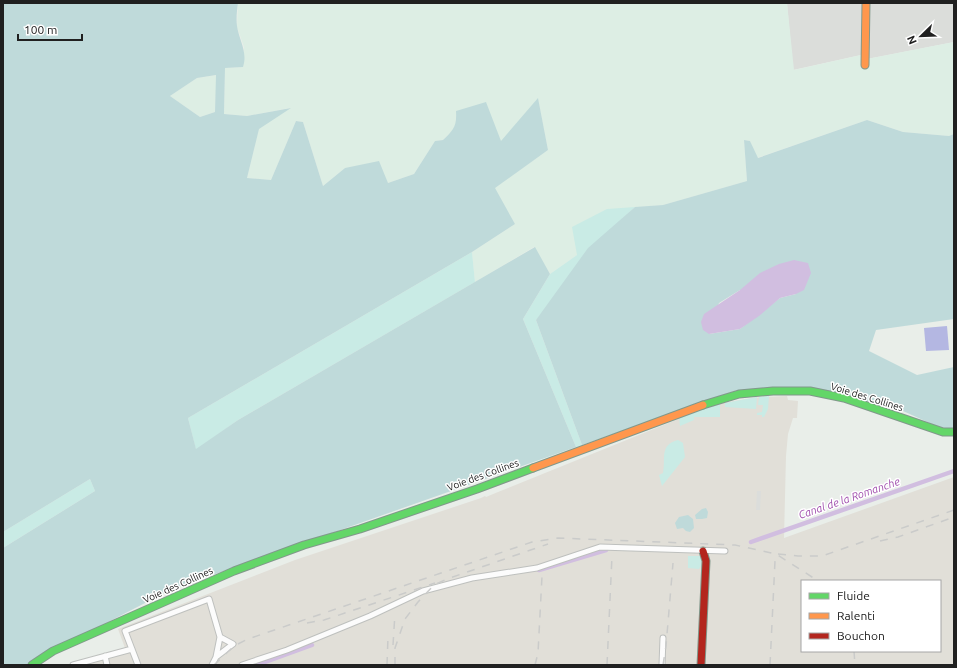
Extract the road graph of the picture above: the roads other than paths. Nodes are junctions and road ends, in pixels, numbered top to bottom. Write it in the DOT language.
graph roads {
  1 [pos="866,3"];
  2 [pos="865,65"];
  3 [pos="954,432"];
  4 [pos="703,551"];
  5 [pos="725,551"];
  6 [pos="220,637"];
  7 [pos="663,638"];
  8 [pos="132,649"];
  9 [pos="105,656"];
  10 [pos="216,657"];
  11 [pos="32,665"];
  12 [pos="73,665"];
  13 [pos="106,665"];
  14 [pos="138,665"];
  15 [pos="212,665"];
  16 [pos="242,665"];
  17 [pos="662,665"];
  18 [pos="701,665"];
  1 -- 2 [label="street"];
  3 -- 11 [label="street, Voie des Collines"];
  4 -- 5 [label="street"];
  4 -- 16 [label="street"];
  4 -- 18 [label="street"];
  6 -- 8 [label="street"];
  6 -- 10 [label="street"];
  6 -- 10 [label="street"];
  7 -- 17 [label="street"];
  8 -- 9 [label="street"];
  8 -- 14 [label="street"];
  9 -- 12 [label="street"];
  9 -- 13 [label="street"];
  10 -- 15 [label="street"];
}
